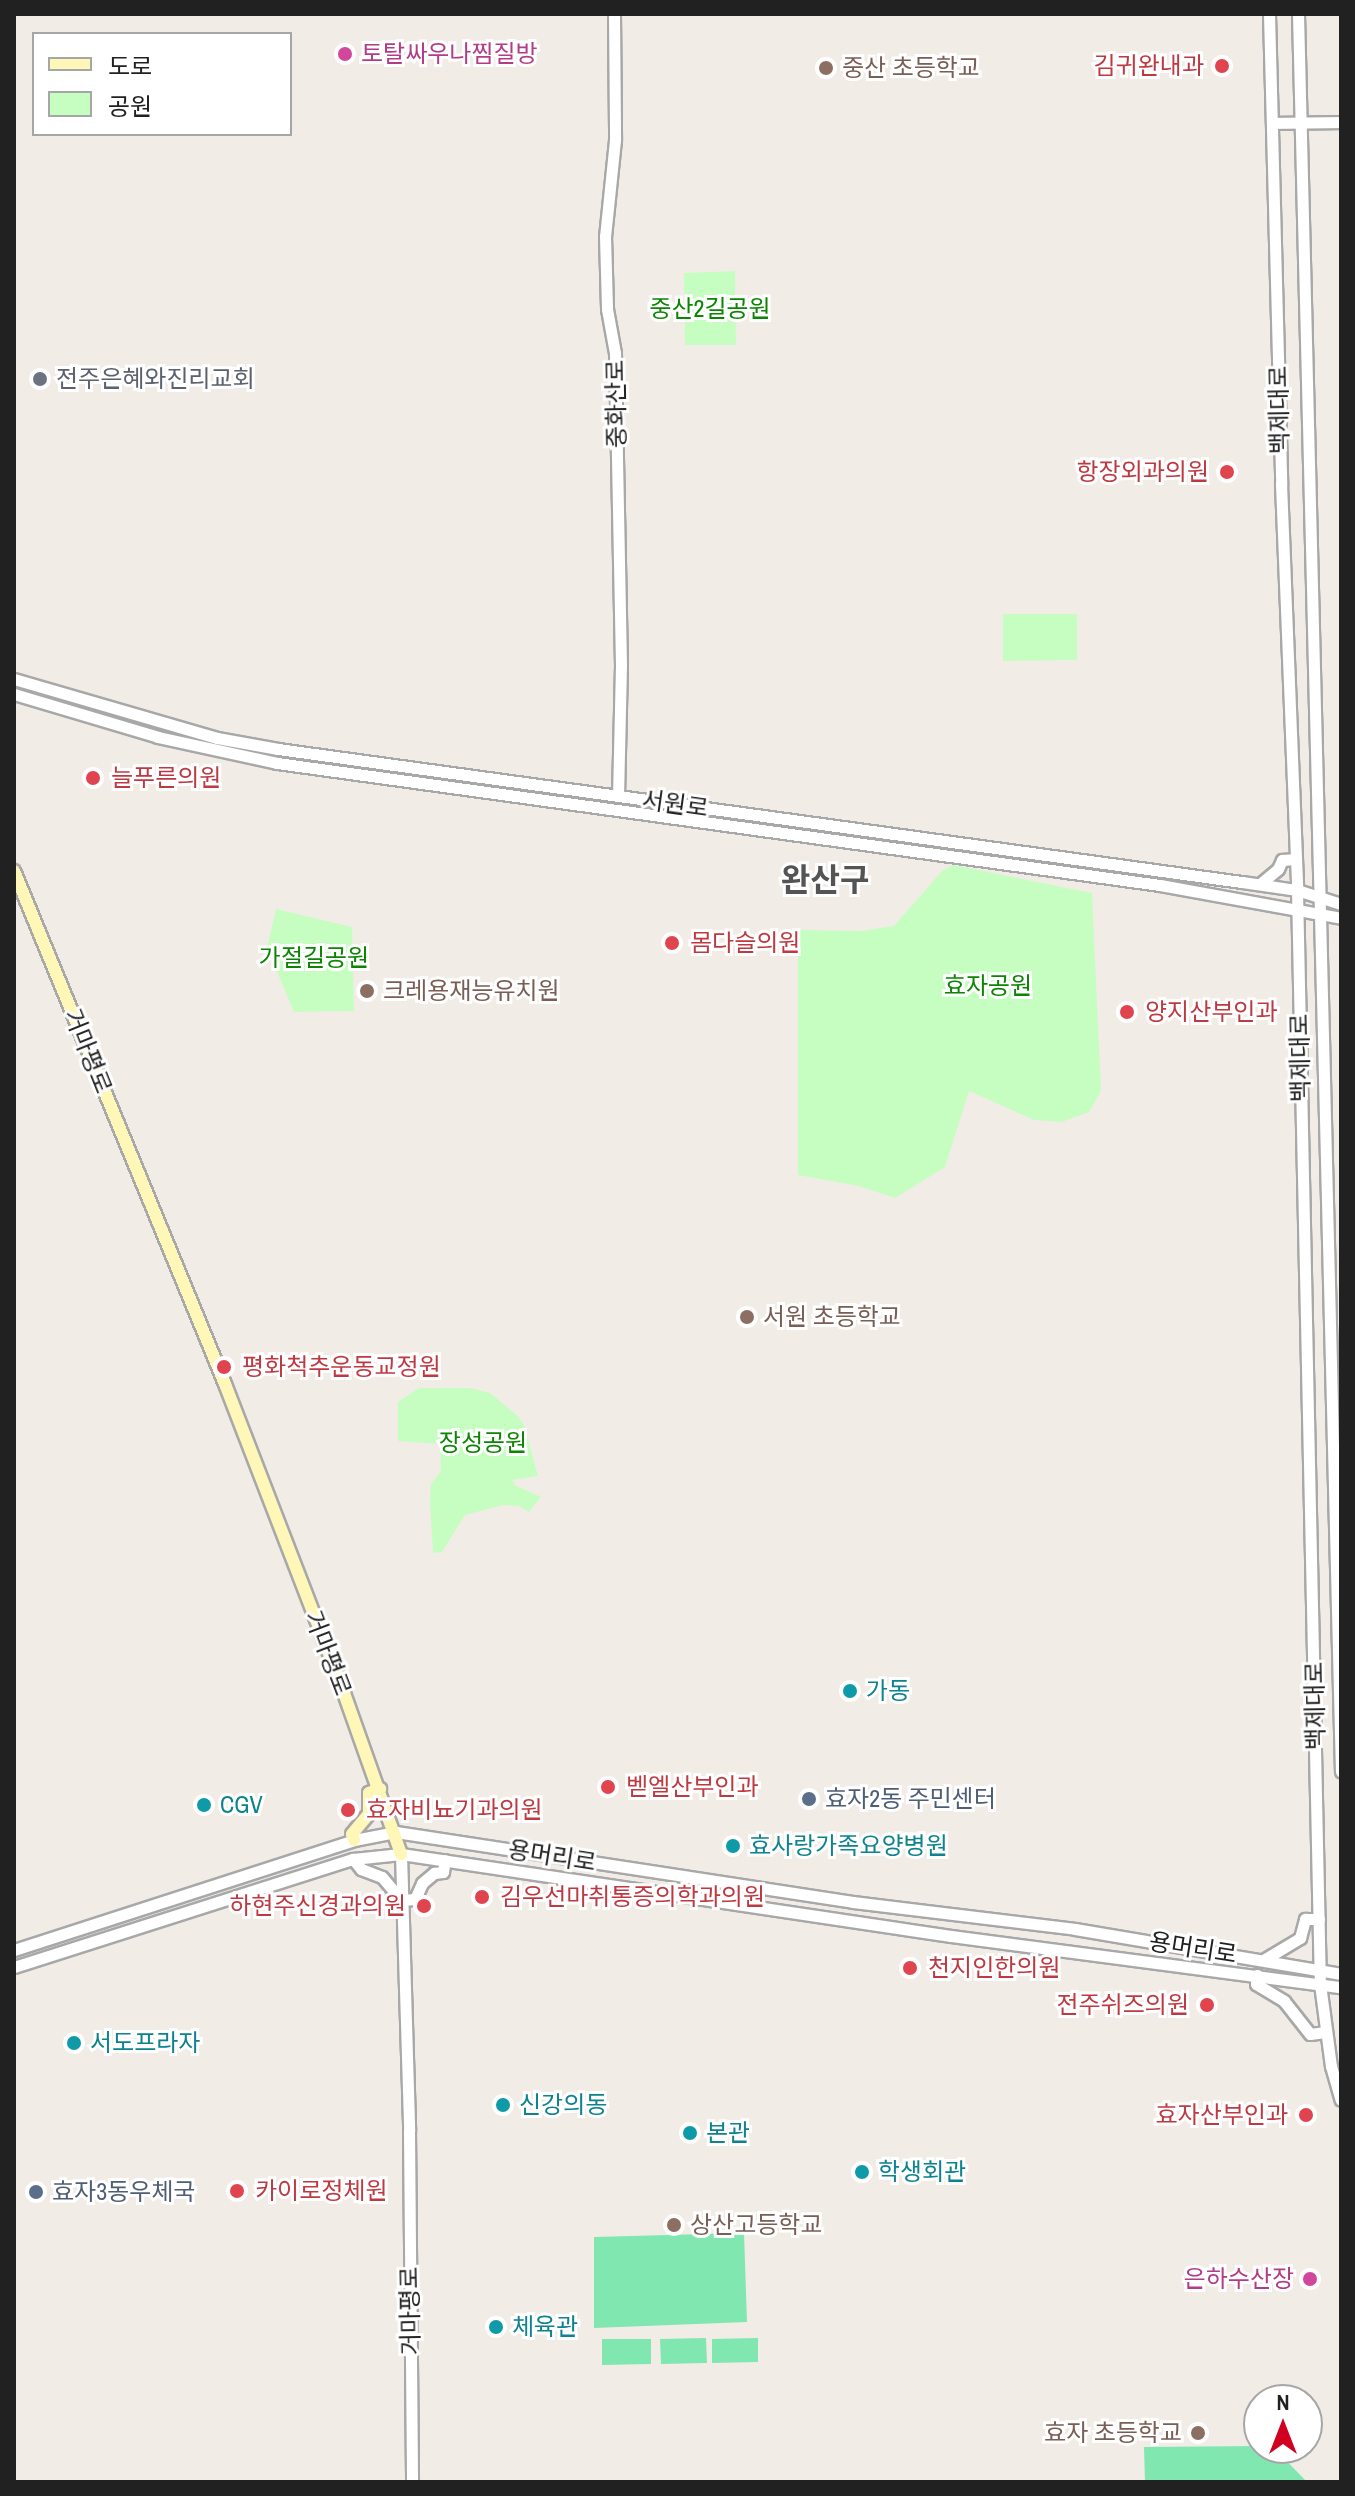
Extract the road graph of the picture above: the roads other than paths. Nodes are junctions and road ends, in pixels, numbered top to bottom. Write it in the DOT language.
graph roads {
  1 [pos="614,14"];
  2 [pos="1269,14"];
  3 [pos="1298,14"];
  4 [pos="1302,122"];
  5 [pos="1341,122"];
  6 [pos="1273,123"];
  7 [pos="14,679"];
  8 [pos="14,694"];
  9 [pos="618,796"];
  10 [pos="1296,859"];
  11 [pos="14,871"];
  12 [pos="1260,884"];
  13 [pos="1297,890"];
  14 [pos="1320,897"];
  15 [pos="1341,904"];
  16 [pos="1298,909"];
  17 [pos="1321,914"];
  18 [pos="1341,918"];
  19 [pos="1341,1771"];
  20 [pos="380,1789"];
  21 [pos="396,1832"];
  22 [pos="354,1840"];
  23 [pos="401,1854"];
  24 [pos="353,1859"];
  25 [pos="445,1860"];
  26 [pos="401,1900"];
  27 [pos="1319,1919"];
  28 [pos="14,1950"];
  29 [pos="1265,1959"];
  30 [pos="14,1967"];
  31 [pos="1341,1974"];
  32 [pos="1257,1975"];
  33 [pos="1320,1978"];
  34 [pos="1341,1987"];
  35 [pos="1326,2032"];
  36 [pos="1341,2100"];
  37 [pos="412,2482"];
  1 -- 9 [label="street, 중화산로"];
  2 -- 6 [label="street, 백제대로"];
  3 -- 4 [label="street, 백제대로"];
  4 -- 5 [label="street"];
  4 -- 6 [label="street"];
  4 -- 14 [label="street, 백제대로"];
  6 -- 10 [label="street, 백제대로"];
  7 -- 9 [label="street, 서원로"];
  8 -- 16 [label="street, 서원로"];
  9 -- 12 [label="street, 서원로"];
  10 -- 12 [label="street"];
  10 -- 13 [label="street, 백제대로"];
  11 -- 20 [label="main road, 거마평로"];
  12 -- 13 [label="street, 서원로"];
  13 -- 14 [label="street, 서원로"];
  13 -- 16 [label="street, 백제대로"];
  14 -- 15 [label="street, 서원로"];
  14 -- 17 [label="street, 백제대로"];
  16 -- 17 [label="street, 서원로"];
  16 -- 27 [label="street, 백제대로"];
  17 -- 18 [label="street, 서원로"];
  17 -- 19 [label="street, 백제대로"];
  20 -- 21 [label="main road, 거마평로"];
  20 -- 22 [label="main road"];
  21 -- 22 [label="street, 용머리로"];
  21 -- 23 [label="main road, 거마평로"];
  21 -- 29 [label="street, 용머리로"];
  22 -- 28 [label="street, 용머리로"];
  23 -- 24 [label="street, 용머리로"];
  23 -- 25 [label="street, 용머리로"];
  23 -- 26 [label="street, 거마평로"];
  24 -- 26 [label="street"];
  24 -- 30 [label="street, 용머리로"];
  25 -- 26 [label="street"];
  25 -- 32 [label="street, 용머리로"];
  26 -- 37 [label="street, 거마평로"];
  27 -- 29 [label="street"];
  27 -- 33 [label="street, 백제대로"];
  29 -- 33 [label="street, 용머리로"];
  31 -- 33 [label="street, 용머리로"];
  32 -- 33 [label="street, 용머리로"];
  32 -- 35 [label="street"];
  33 -- 34 [label="street, 용머리로"];
  33 -- 35 [label="street, 백제대로"];
  35 -- 36 [label="street, 백제대로"];
}
